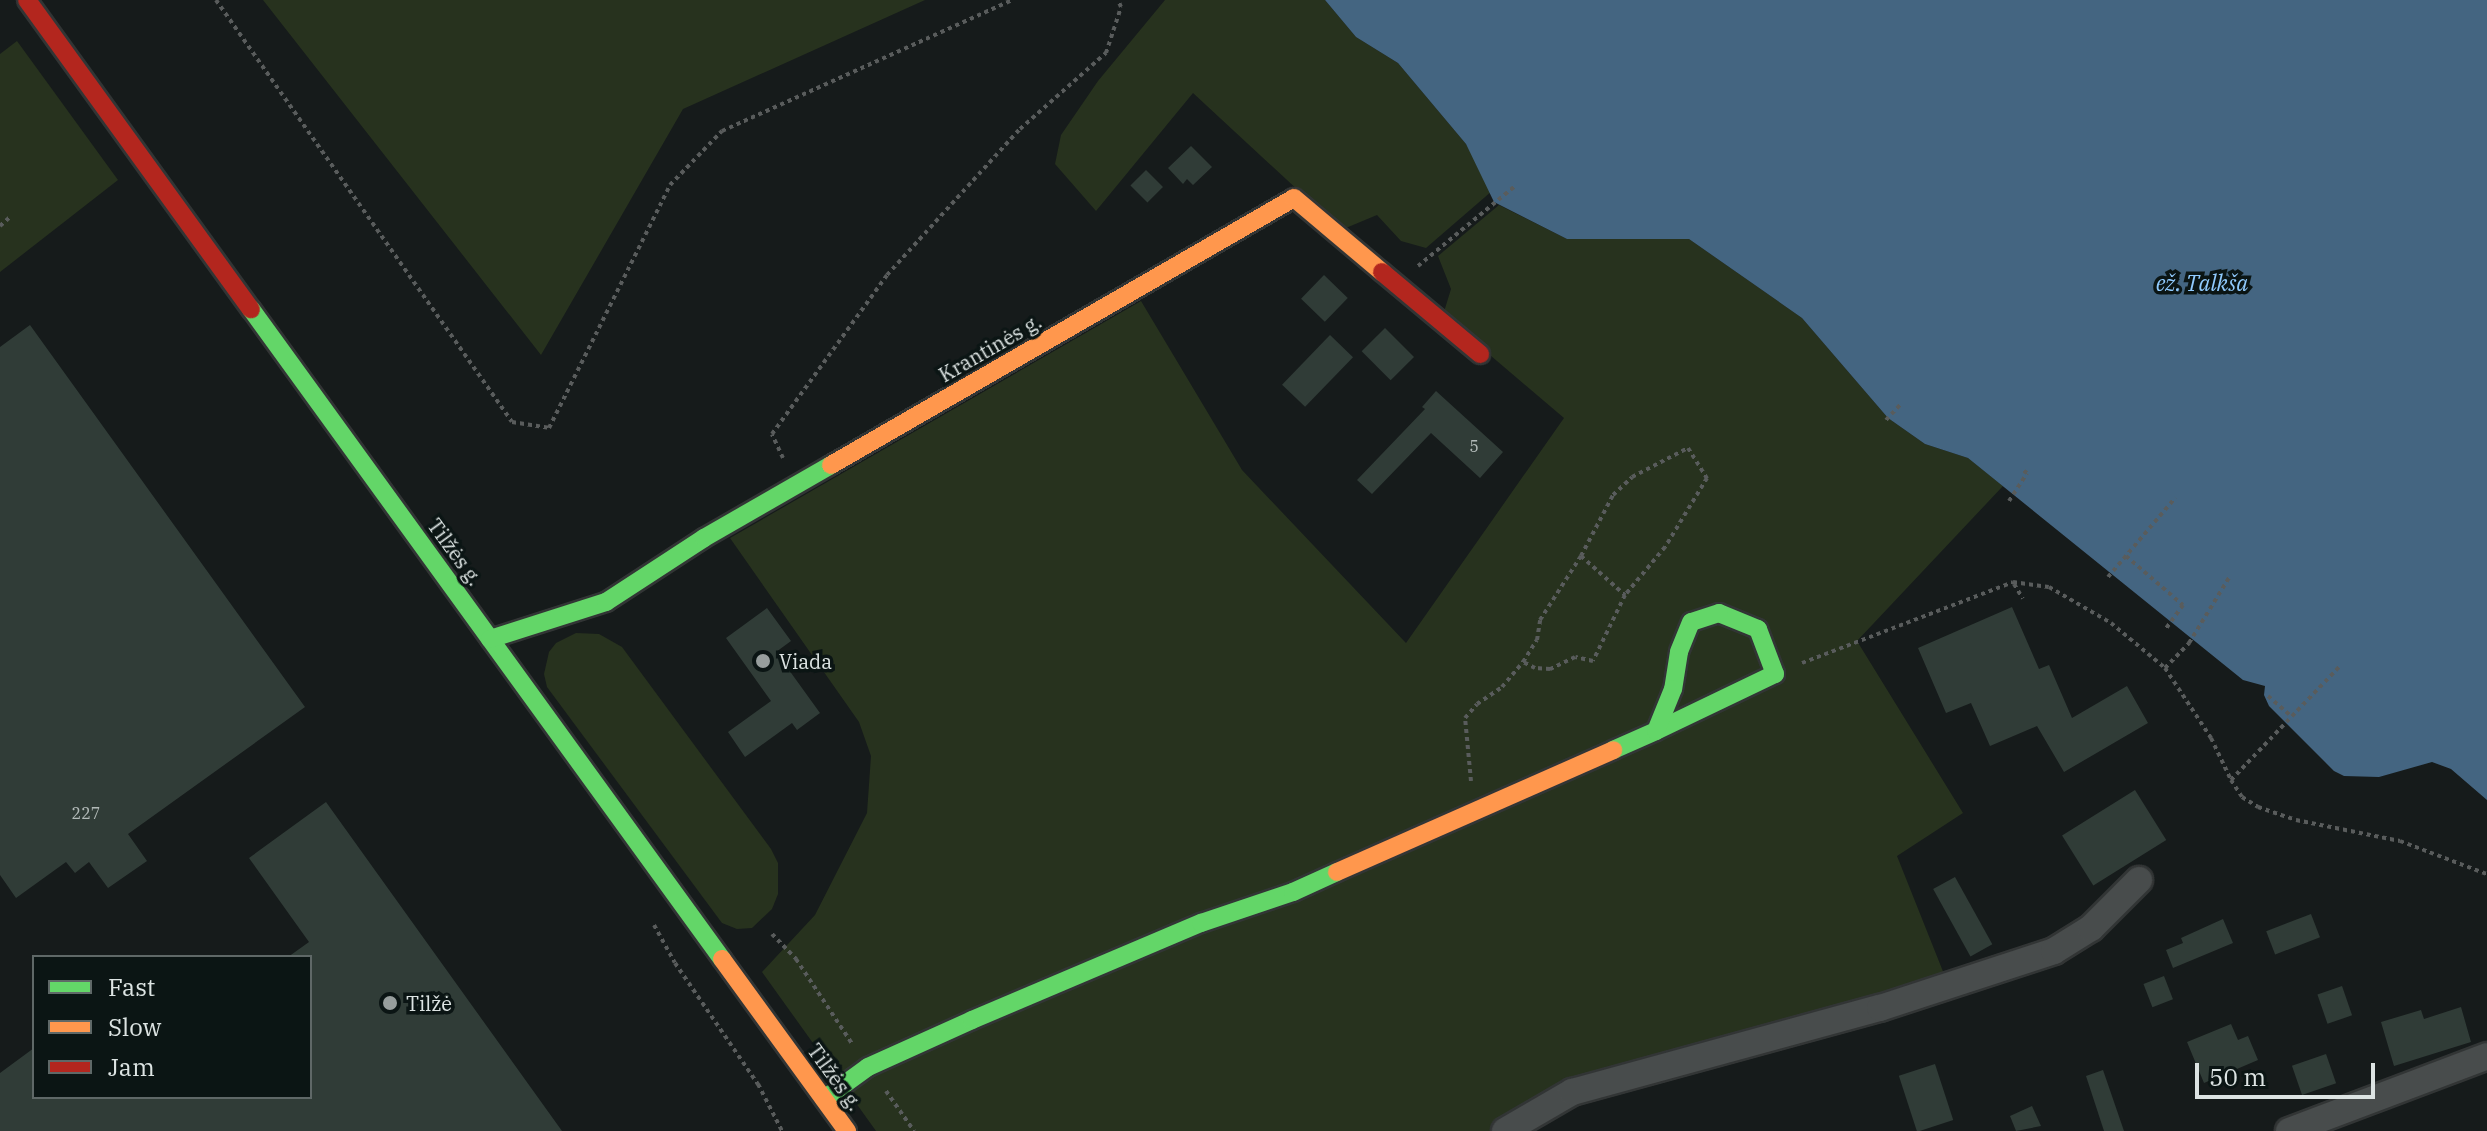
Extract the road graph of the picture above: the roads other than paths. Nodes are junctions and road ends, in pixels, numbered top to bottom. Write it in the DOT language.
graph roads {
  1 [pos="27,0"];
  2 [pos="1480,354"];
  3 [pos="490,639"];
  4 [pos="1656,731"];
  5 [pos="2139,880"];
  6 [pos="2487,1056"];
  7 [pos="824,1099"];
  8 [pos="847,1131"];
  9 [pos="1505,1131"];
  10 [pos="2289,1131"];
  1 -- 3 [label="main road, Tilžės g."];
  2 -- 3 [label="main road, Krantinės g."];
  3 -- 7 [label="main road, Tilžės g."];
  4 -- 4 [label="main road"];
  4 -- 7 [label="main road"];
  5 -- 9 [label="street"];
  6 -- 10 [label="street"];
  7 -- 8 [label="main road, Tilžės g."];
}
